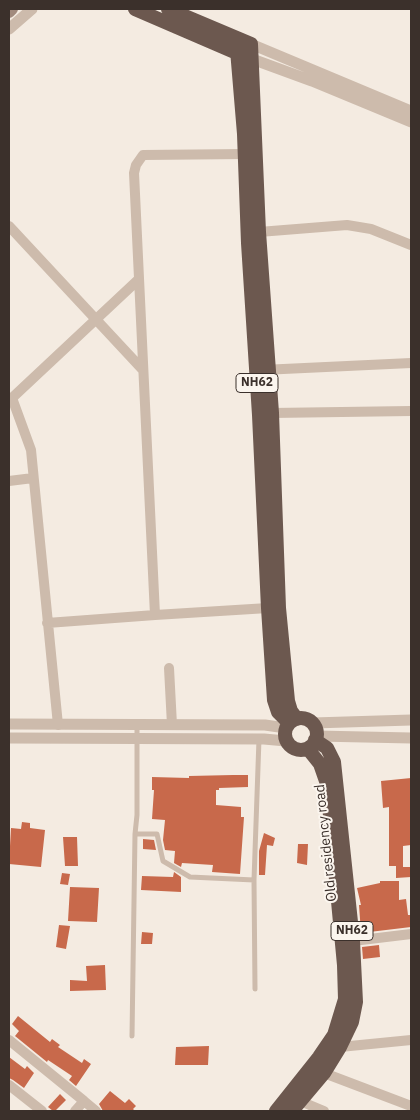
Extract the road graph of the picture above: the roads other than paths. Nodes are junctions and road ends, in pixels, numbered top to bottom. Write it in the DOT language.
graph roads {
  1 [pos="12,9"];
  2 [pos="32,9"];
  3 [pos="135,9"];
  4 [pos="168,9"];
  5 [pos="9,12"];
  6 [pos="9,29"];
  7 [pos="236,38"];
  8 [pos="251,44"];
  9 [pos="238,54"];
  10 [pos="252,59"];
  11 [pos="411,111"];
  12 [pos="411,122"];
  13 [pos="245,154"];
  14 [pos="9,226"];
  15 [pos="259,232"];
  16 [pos="411,245"];
  17 [pos="139,279"];
  18 [pos="96,320"];
  19 [pos="411,363"];
  20 [pos="143,370"];
  21 [pos="262,370"];
  22 [pos="10,396"];
  23 [pos="411,411"];
  24 [pos="272,413"];
  25 [pos="34,478"];
  26 [pos="9,481"];
  27 [pos="268,608"];
  28 [pos="155,616"];
  29 [pos="47,623"];
  30 [pos="169,668"];
  31 [pos="411,720"];
  32 [pos="9,724"];
  33 [pos="58,725"];
  34 [pos="137,725"];
  35 [pos="172,725"];
  36 [pos="290,728"];
  37 [pos="313,737"];
  38 [pos="9,738"];
  39 [pos="137,738"];
  40 [pos="411,738"];
  41 [pos="259,739"];
  42 [pos="135,834"];
  43 [pos="254,880"];
  44 [pos="411,934"];
  45 [pos="353,941"];
  46 [pos="255,989"];
  47 [pos="132,1036"];
  48 [pos="9,1040"];
  49 [pos="411,1040"];
  50 [pos="340,1047"];
  51 [pos="324,1073"];
  52 [pos="9,1085"];
  53 [pos="84,1101"];
  54 [pos="296,1106"];
  55 [pos="411,1106"];
  56 [pos="42,1111"];
  57 [pos="75,1111"];
  58 [pos="96,1111"];
  59 [pos="276,1111"];
  60 [pos="324,1111"];
  1 -- 5 [label="main road"];
  2 -- 6 [label="street"];
  3 -- 9 [label="highway"];
  4 -- 7 [label="highway"];
  7 -- 8 [label="highway"];
  7 -- 9 [label="highway, NH62"];
  8 -- 10 [label="highway, NH62"];
  8 -- 11 [label="street"];
  9 -- 10 [label="highway"];
  9 -- 13 [label="highway, NH62"];
  10 -- 12 [label="street"];
  10 -- 15 [label="highway, NH62"];
  13 -- 17 [label="street"];
  13 -- 21 [label="highway, NH62"];
  14 -- 18 [label="street"];
  15 -- 16 [label="street"];
  15 -- 21 [label="highway, NH62"];
  17 -- 18 [label="street"];
  17 -- 20 [label="street"];
  18 -- 20 [label="street"];
  18 -- 22 [label="street"];
  19 -- 21 [label="street"];
  20 -- 28 [label="street"];
  21 -- 24 [label="highway, NH62"];
  21 -- 27 [label="highway, NH62"];
  22 -- 25 [label="street"];
  23 -- 24 [label="street"];
  24 -- 36 [label="highway, NH62"];
  25 -- 26 [label="street"];
  25 -- 29 [label="street"];
  27 -- 28 [label="street"];
  27 -- 36 [label="highway, NH62"];
  28 -- 29 [label="street"];
  29 -- 33 [label="street"];
  30 -- 35 [label="street"];
  31 -- 37 [label="street"];
  32 -- 33 [label="street"];
  33 -- 34 [label="street"];
  34 -- 35 [label="street"];
  34 -- 39 [label="lane"];
  35 -- 36 [label="street"];
  36 -- 37 [label="highway"];
  36 -- 37 [label="highway"];
  36 -- 41 [label="street"];
  37 -- 40 [label="street"];
  37 -- 45 [label="highway, Old residency road / NH62"];
  37 -- 59 [label="highway, Old residency road / NH62"];
  38 -- 39 [label="street"];
  39 -- 41 [label="street"];
  39 -- 42 [label="lane"];
  41 -- 43 [label="lane"];
  42 -- 43 [label="lane"];
  42 -- 47 [label="lane"];
  43 -- 46 [label="lane"];
  44 -- 45 [label="street"];
  45 -- 50 [label="highway, Old residency road / NH62"];
  48 -- 53 [label="street"];
  49 -- 50 [label="street"];
  50 -- 51 [label="highway, Old residency road / NH62"];
  51 -- 54 [label="highway, Old residency road / NH62"];
  51 -- 55 [label="street"];
  52 -- 56 [label="street"];
  53 -- 57 [label="street"];
  53 -- 58 [label="street"];
  54 -- 60 [label="street"];
}
